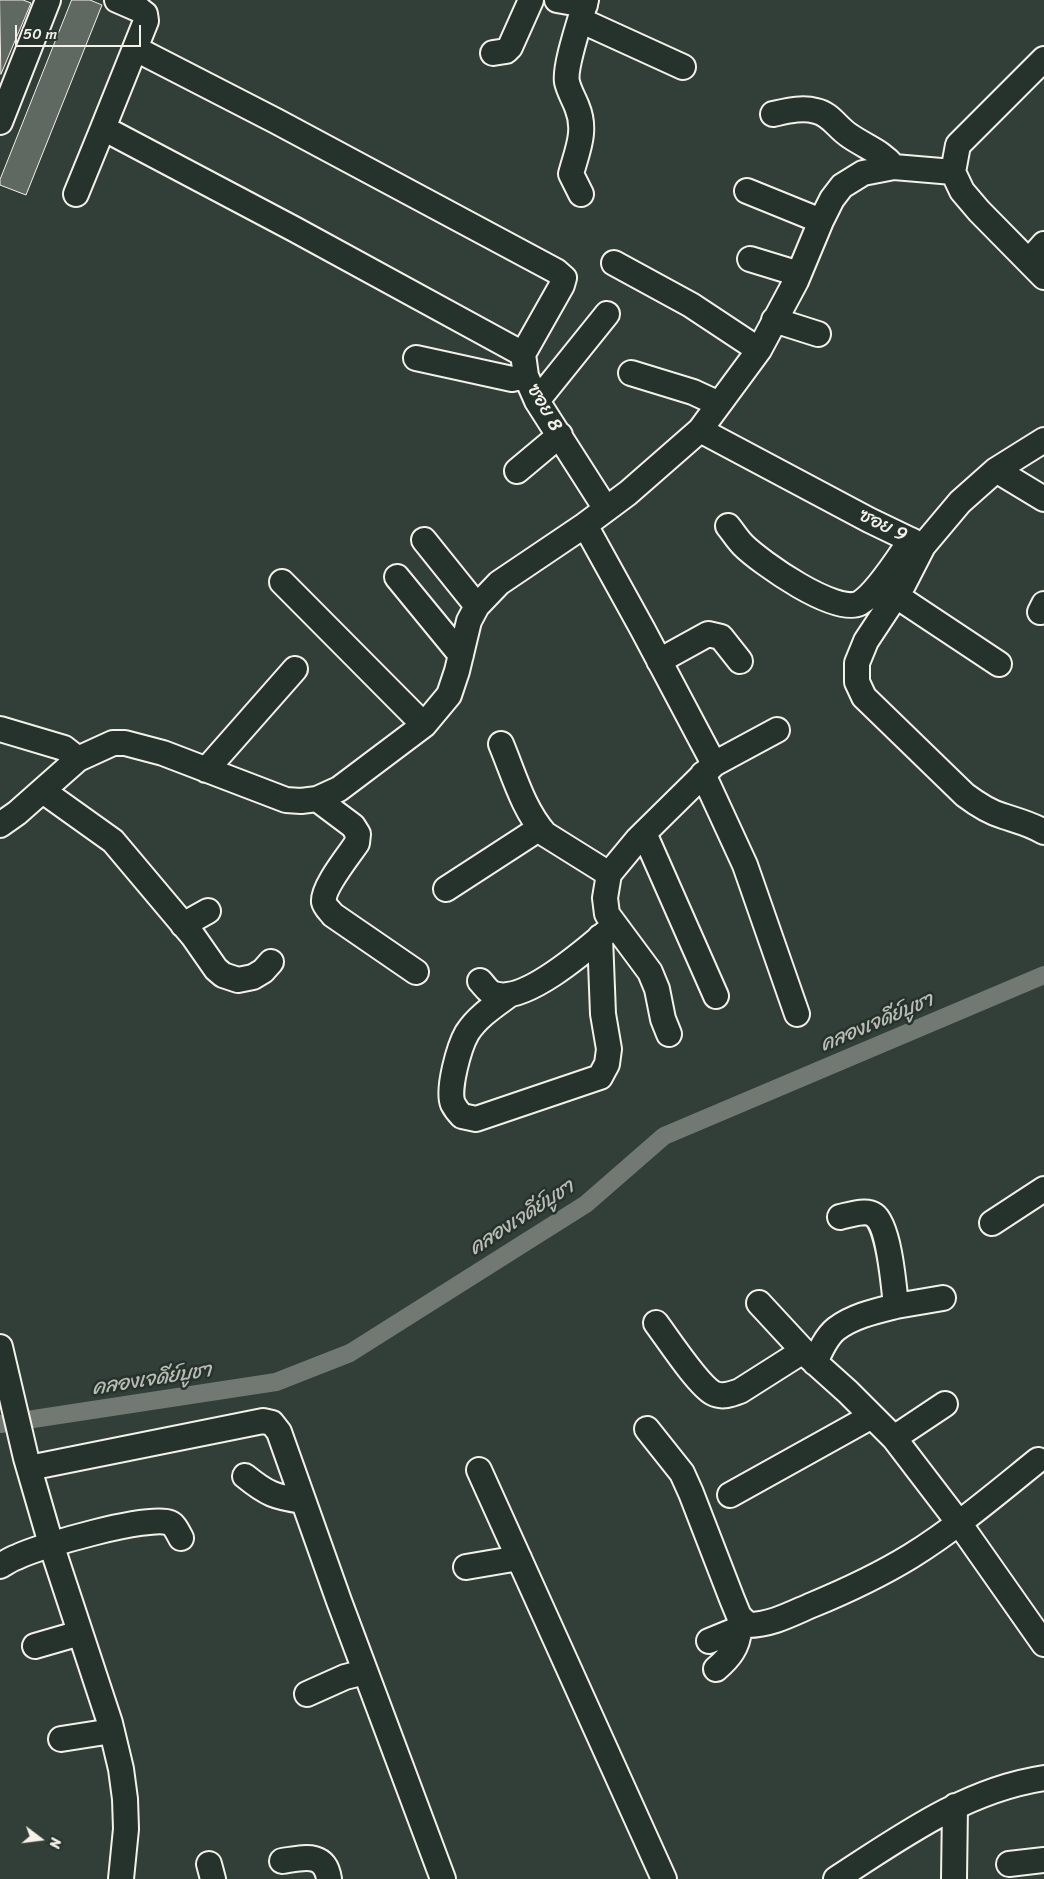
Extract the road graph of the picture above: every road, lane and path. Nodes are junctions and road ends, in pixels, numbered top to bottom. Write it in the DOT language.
graph roads {
  1 [pos="48,0"];
  2 [pos="117,0"];
  3 [pos="531,0"];
  4 [pos="557,0"];
  5 [pos="584,8"];
  6 [pos="136,49"];
  7 [pos="493,53"];
  8 [pos="1044,59"];
  9 [pos="682,67"];
  10 [pos="773,114"];
  11 [pos="0,122"];
  12 [pos="103,128"];
  13 [pos="894,167"];
  14 [pos="953,172"];
  15 [pos="747,191"];
  16 [pos="76,194"];
  17 [pos="581,194"];
  18 [pos="820,221"];
  19 [pos="750,259"];
  20 [pos="1039,261"];
  21 [pos="614,263"];
  22 [pos="799,274"];
  23 [pos="607,314"];
  24 [pos="774,320"];
  25 [pos="818,334"];
  26 [pos="759,350"];
  27 [pos="416,358"];
  28 [pos="524,365"];
  29 [pos="631,373"];
  30 [pos="537,401"];
  31 [pos="719,404"];
  32 [pos="700,430"];
  33 [pos="560,435"];
  34 [pos="1044,440"];
  35 [pos="996,470"];
  36 [pos="517,471"];
  37 [pos="1044,499"];
  38 [pos="606,509"];
  39 [pos="585,525"];
  40 [pos="728,526"];
  41 [pos="424,540"];
  42 [pos="917,543"];
  43 [pos="397,577"];
  44 [pos="282,582"];
  45 [pos="894,595"];
  46 [pos="477,606"];
  47 [pos="461,655"];
  48 [pos="659,661"];
  49 [pos="740,661"];
  50 [pos="999,664"];
  51 [pos="295,669"];
  52 [pos="424,725"];
  53 [pos="0,729"];
  54 [pos="777,730"];
  55 [pos="501,744"];
  56 [pos="78,759"];
  57 [pos="708,769"];
  58 [pos="206,770"];
  59 [pos="43,791"];
  60 [pos="317,798"];
  61 [pos="0,825"];
  62 [pos="540,828"];
  63 [pos="1044,832"];
  64 [pos="644,833"];
  65 [pos="609,874"];
  66 [pos="446,889"];
  67 [pos="208,911"];
  68 [pos="183,925"];
  69 [pos="607,931"];
  70 [pos="271,962"];
  71 [pos="416,972"];
  72 [pos="480,981"];
  73 [pos="509,995"];
  74 [pos="716,996"];
  75 [pos="797,1014"];
  76 [pos="669,1034"];
  77 [pos="1044,1188"];
  78 [pos="840,1217"];
  79 [pos="992,1223"];
  80 [pos="943,1298"];
  81 [pos="758,1303"];
  82 [pos="896,1306"];
  83 [pos="656,1323"];
  84 [pos="0,1348"];
  85 [pos="809,1357"];
  86 [pos="944,1404"];
  87 [pos="872,1416"];
  88 [pos="647,1429"];
  89 [pos="894,1438"];
  90 [pos="1038,1460"];
  91 [pos="28,1463"];
  92 [pos="479,1470"];
  93 [pos="244,1476"];
  94 [pos="730,1496"];
  95 [pos="303,1501"];
  96 [pos="959,1523"];
  97 [pos="181,1538"];
  98 [pos="52,1544"];
  99 [pos="518,1558"];
  100 [pos="0,1566"];
  101 [pos="466,1567"];
  102 [pos="743,1627"];
  103 [pos="80,1633"];
  104 [pos="709,1641"];
  105 [pos="1044,1644"];
  106 [pos="35,1646"];
  107 [pos="716,1669"];
  108 [pos="365,1672"];
  109 [pos="307,1694"];
  110 [pos="112,1731"];
  111 [pos="61,1738"];
  112 [pos="1044,1778"];
  113 [pos="955,1806"];
  114 [pos="1044,1860"];
  115 [pos="282,1861"];
  116 [pos="1009,1864"];
  117 [pos="121,1879"];
  118 [pos="329,1879"];
  119 [pos="443,1879"];
  120 [pos="664,1879"];
  121 [pos="836,1879"];
  122 [pos="954,1879"];
  1 -- 11 [label="street"];
  2 -- 6 [label="street"];
  3 -- 7 [label="street"];
  4 -- 5 [label="street"];
  5 -- 9 [label="street"];
  5 -- 17 [label="street"];
  6 -- 12 [label="street"];
  6 -- 28 [label="street"];
  8 -- 14 [label="street"];
  10 -- 13 [label="street"];
  12 -- 16 [label="street"];
  12 -- 28 [label="street"];
  13 -- 14 [label="street"];
  13 -- 18 [label="street"];
  14 -- 20 [label="street"];
  15 -- 18 [label="street"];
  18 -- 22 [label="street"];
  19 -- 22 [label="street"];
  21 -- 26 [label="street"];
  22 -- 24 [label="street"];
  23 -- 30 [label="street"];
  24 -- 25 [label="street"];
  24 -- 26 [label="street"];
  26 -- 31 [label="street"];
  27 -- 28 [label="street, ซอย 8"];
  28 -- 30 [label="street, ซอย 8"];
  29 -- 31 [label="street"];
  30 -- 33 [label="street, ซอย 8"];
  31 -- 32 [label="street"];
  32 -- 38 [label="street"];
  32 -- 42 [label="street, ซอย 9"];
  33 -- 36 [label="street"];
  33 -- 38 [label="street, ซอย 8"];
  34 -- 35 [label="street, ซอย 9"];
  35 -- 37 [label="street"];
  35 -- 42 [label="street, ซอย 9"];
  38 -- 39 [label="street"];
  39 -- 46 [label="street"];
  39 -- 48 [label="street"];
  40 -- 42 [label="street"];
  41 -- 46 [label="street"];
  42 -- 45 [label="street"];
  43 -- 47 [label="street"];
  44 -- 52 [label="street"];
  45 -- 50 [label="street"];
  45 -- 63 [label="street"];
  46 -- 47 [label="street"];
  47 -- 52 [label="street"];
  48 -- 49 [label="street"];
  48 -- 57 [label="street"];
  51 -- 58 [label="street"];
  52 -- 60 [label="street"];
  53 -- 56 [label="street"];
  54 -- 57 [label="street"];
  55 -- 62 [label="street"];
  56 -- 58 [label="street"];
  56 -- 59 [label="street"];
  57 -- 64 [label="street"];
  57 -- 75 [label="street"];
  58 -- 60 [label="street"];
  59 -- 61 [label="street"];
  59 -- 68 [label="street"];
  60 -- 71 [label="street"];
  62 -- 65 [label="street"];
  62 -- 66 [label="street"];
  64 -- 65 [label="street"];
  64 -- 74 [label="street"];
  65 -- 69 [label="street"];
  67 -- 68 [label="street"];
  68 -- 70 [label="street"];
  69 -- 73 [label="street"];
  69 -- 73 [label="street"];
  69 -- 76 [label="street"];
  72 -- 73 [label="street"];
  77 -- 79 [label="street"];
  78 -- 82 [label="street"];
  80 -- 82 [label="street"];
  81 -- 85 [label="street"];
  82 -- 85 [label="street"];
  83 -- 85 [label="street"];
  84 -- 91 [label="street"];
  85 -- 87 [label="street"];
  86 -- 89 [label="street"];
  87 -- 89 [label="street"];
  87 -- 94 [label="street"];
  88 -- 102 [label="street"];
  89 -- 96 [label="street"];
  90 -- 96 [label="street"];
  91 -- 95 [label="street"];
  91 -- 98 [label="street"];
  92 -- 99 [label="street"];
  93 -- 95 [label="street"];
  95 -- 108 [label="street"];
  96 -- 102 [label="street"];
  96 -- 105 [label="street"];
  97 -- 98 [label="street"];
  98 -- 100 [label="street"];
  98 -- 103 [label="street"];
  99 -- 101 [label="street"];
  99 -- 120 [label="street"];
  102 -- 104 [label="street"];
  102 -- 107 [label="street"];
  103 -- 106 [label="street"];
  103 -- 110 [label="street"];
  108 -- 109 [label="street"];
  108 -- 119 [label="street"];
  110 -- 111 [label="street"];
  110 -- 117 [label="street"];
  112 -- 113 [label="street"];
  113 -- 121 [label="street"];
  113 -- 122 [label="street"];
  114 -- 116 [label="street"];
  115 -- 118 [label="street"];
}
